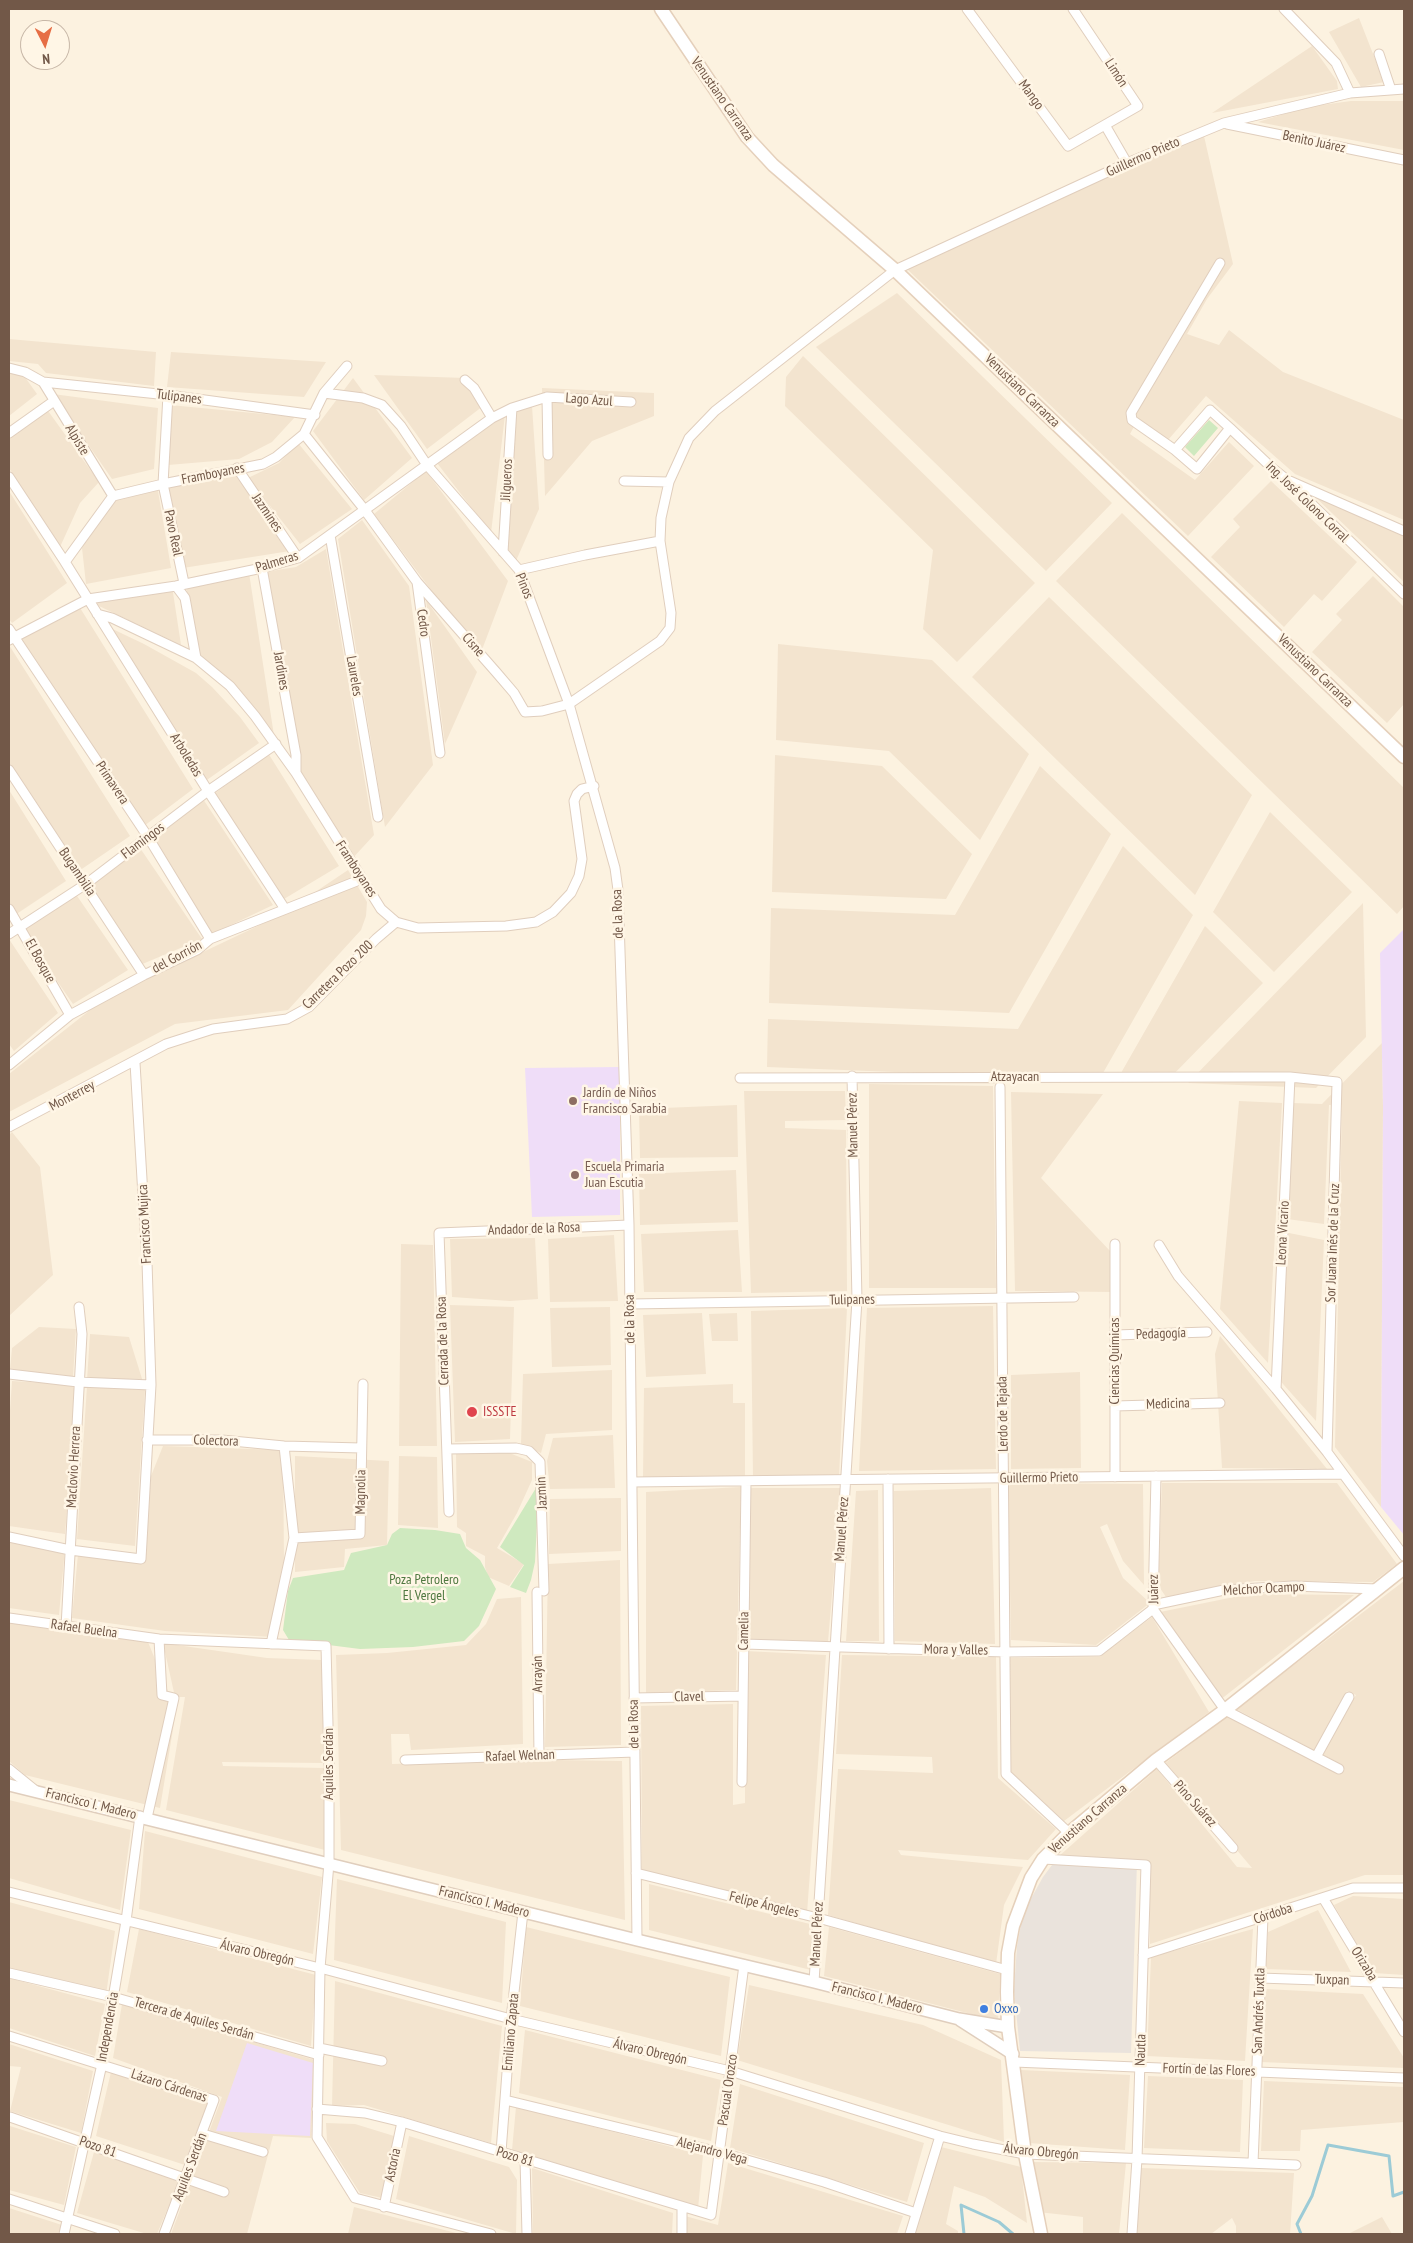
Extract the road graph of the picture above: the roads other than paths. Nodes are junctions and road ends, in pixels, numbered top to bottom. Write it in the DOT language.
graph roads {
  1 [pos="660,9"];
  2 [pos="967,9"];
  3 [pos="1073,9"];
  4 [pos="1284,9"];
  5 [pos="1379,54"];
  6 [pos="1391,90"];
  7 [pos="1404,90"];
  8 [pos="1350,93"];
  9 [pos="1224,123"];
  10 [pos="1105,125"];
  11 [pos="1404,160"];
  12 [pos="1127,163"];
  13 [pos="1220,263"];
  14 [pos="895,270"];
  15 [pos="347,366"];
  16 [pos="9,368"];
  17 [pos="466,380"];
  18 [pos="43,382"];
  19 [pos="324,393"];
  20 [pos="168,395"];
  21 [pos="547,397"];
  22 [pos="54,401"];
  23 [pos="631,402"];
  24 [pos="512,408"];
  25 [pos="315,415"];
  26 [pos="492,418"];
  27 [pos="1230,428"];
  28 [pos="9,433"];
  29 [pos="304,434"];
  30 [pos="1175,450"];
  31 [pos="548,455"];
  32 [pos="427,465"];
  33 [pos="237,468"];
  34 [pos="9,477"];
  35 [pos="1286,479"];
  36 [pos="624,481"];
  37 [pos="669,482"];
  38 [pos="163,484"];
  39 [pos="113,496"];
  40 [pos="364,509"];
  41 [pos="1404,531"];
  42 [pos="330,535"];
  43 [pos="660,541"];
  44 [pos="503,552"];
  45 [pos="298,558"];
  46 [pos="65,562"];
  47 [pos="262,568"];
  48 [pos="519,570"];
  49 [pos="417,582"];
  50 [pos="180,584"];
  51 [pos="1404,594"];
  52 [pos="88,599"];
  53 [pos="97,614"];
  54 [pos="10,635"];
  55 [pos="196,658"];
  56 [pos="569,704"];
  57 [pos="276,744"];
  58 [pos="440,753"];
  59 [pos="1404,757"];
  60 [pos="9,772"];
  61 [pos="296,773"];
  62 [pos="594,786"];
  63 [pos="208,791"];
  64 [pos="378,817"];
  65 [pos="148,837"];
  66 [pos="362,880"];
  67 [pos="86,884"];
  68 [pos="9,909"];
  69 [pos="285,909"];
  70 [pos="396,922"];
  71 [pos="20,926"];
  72 [pos="9,934"];
  73 [pos="210,939"];
  74 [pos="144,975"];
  75 [pos="70,1015"];
  76 [pos="135,1063"];
  77 [pos="9,1065"];
  78 [pos="852,1076"];
  79 [pos="1290,1077"];
  80 [pos="740,1078"];
  81 [pos="1000,1087"];
  82 [pos="9,1128"];
  83 [pos="629,1225"];
  84 [pos="439,1233"];
  85 [pos="1115,1244"];
  86 [pos="1159,1245"];
  87 [pos="1074,1297"];
  88 [pos="1002,1298"];
  89 [pos="856,1300"];
  90 [pos="630,1304"];
  91 [pos="78,1307"];
  92 [pos="1207,1332"];
  93 [pos="1115,1335"];
  94 [pos="9,1374"];
  95 [pos="78,1382"];
  96 [pos="363,1384"];
  97 [pos="150,1385"];
  98 [pos="1276,1389"];
  99 [pos="1220,1403"];
  100 [pos="1115,1406"];
  101 [pos="147,1440"];
  102 [pos="284,1446"];
  103 [pos="361,1448"];
  104 [pos="447,1449"];
  105 [pos="1327,1452"];
  106 [pos="1343,1474"];
  107 [pos="1156,1476"];
  108 [pos="1115,1477"];
  109 [pos="1003,1478"];
  110 [pos="888,1479"];
  111 [pos="845,1480"];
  112 [pos="746,1481"];
  113 [pos="632,1482"];
  114 [pos="449,1512"];
  115 [pos="9,1537"];
  116 [pos="294,1538"];
  117 [pos="70,1550"];
  118 [pos="1404,1556"];
  119 [pos="1404,1568"];
  120 [pos="1377,1589"];
  121 [pos="540,1592"];
  122 [pos="1153,1607"];
  123 [pos="9,1618"];
  124 [pos="66,1627"];
  125 [pos="159,1639"];
  126 [pos="271,1644"];
  127 [pos="744,1644"];
  128 [pos="835,1648"];
  129 [pos="888,1649"];
  130 [pos="1005,1652"];
  131 [pos="743,1696"];
  132 [pos="1349,1697"];
  133 [pos="634,1698"];
  134 [pos="1225,1710"];
  135 [pos="635,1752"];
  136 [pos="540,1756"];
  137 [pos="1316,1757"];
  138 [pos="405,1760"];
  139 [pos="1156,1760"];
  140 [pos="9,1769"];
  141 [pos="1339,1769"];
  142 [pos="742,1782"];
  143 [pos="9,1785"];
  144 [pos="36,1791"];
  145 [pos="144,1817"];
  146 [pos="1069,1833"];
  147 [pos="1234,1848"];
  148 [pos="1043,1859"];
  149 [pos="328,1863"];
  150 [pos="636,1873"];
  151 [pos="1404,1888"];
  152 [pos="9,1892"];
  153 [pos="1323,1898"];
  154 [pos="522,1912"];
  155 [pos="818,1918"];
  156 [pos="1263,1918"];
  157 [pos="126,1921"];
  158 [pos="637,1940"];
  159 [pos="1143,1955"];
  160 [pos="744,1965"];
  161 [pos="320,1968"];
  162 [pos="1007,1970"];
  163 [pos="9,1973"];
  164 [pos="1260,1978"];
  165 [pos="814,1982"];
  166 [pos="1375,1982"];
  167 [pos="1404,1983"];
  168 [pos="114,1997"];
  169 [pos="959,2019"];
  170 [pos="511,2020"];
  171 [pos="1008,2027"];
  172 [pos="1404,2032"];
  173 [pos="9,2036"];
  174 [pos="319,2051"];
  175 [pos="1013,2058"];
  176 [pos="382,2060"];
  177 [pos="102,2064"];
  178 [pos="1140,2067"];
  179 [pos="730,2071"];
  180 [pos="1256,2072"];
  181 [pos="1404,2078"];
  182 [pos="214,2100"];
  183 [pos="505,2100"];
  184 [pos="318,2109"];
  185 [pos="10,2118"];
  186 [pos="402,2122"];
  187 [pos="203,2134"];
  188 [pos="940,2136"];
  189 [pos="85,2143"];
  190 [pos="263,2152"];
  191 [pos="502,2152"];
  192 [pos="719,2152"];
  193 [pos="1025,2154"];
  194 [pos="1138,2159"];
  195 [pos="525,2160"];
  196 [pos="1253,2164"];
  197 [pos="1296,2165"];
  198 [pos="186,2177"];
  199 [pos="224,2192"];
  200 [pos="9,2199"];
  201 [pos="384,2207"];
  202 [pos="682,2208"];
  203 [pos="916,2213"];
  204 [pos="711,2215"];
  205 [pos="68,2219"];
  206 [pos="64,2234"];
  207 [pos="115,2234"];
  208 [pos="164,2234"];
  209 [pos="491,2234"];
  210 [pos="527,2234"];
  211 [pos="682,2234"];
  212 [pos="910,2234"];
  213 [pos="1040,2234"];
  214 [pos="1132,2234"];
  1 -- 14 [label="main road, Venustiano Carranza"];
  2 -- 10 [label="street, Mango"];
  3 -- 10 [label="street, Limón"];
  4 -- 8 [label="street"];
  5 -- 6 [label="street"];
  6 -- 7 [label="street, Guillermo Prieto"];
  6 -- 8 [label="street, Guillermo Prieto"];
  8 -- 9 [label="street, Guillermo Prieto"];
  9 -- 11 [label="street, Benito Juárez"];
  9 -- 12 [label="street, Guillermo Prieto"];
  10 -- 12 [label="street"];
  12 -- 14 [label="street, Guillermo Prieto"];
  13 -- 30 [label="street"];
  14 -- 37 [label="street, Guillermo Prieto"];
  14 -- 59 [label="main road, Venustiano Carranza"];
  15 -- 19 [label="street, Framboyanes"];
  16 -- 18 [label="street"];
  17 -- 26 [label="street"];
  18 -- 20 [label="street, Tulipanes"];
  18 -- 22 [label="street, Alpiste"];
  19 -- 25 [label="street, Framboyanes"];
  19 -- 32 [label="street, Pinos"];
  20 -- 25 [label="street, Tulipanes"];
  20 -- 38 [label="street, Pavo Real"];
  21 -- 23 [label="street, Lago Azul"];
  21 -- 24 [label="street, Lago Azul"];
  21 -- 31 [label="street, Lago Azul"];
  22 -- 28 [label="street"];
  22 -- 39 [label="street, Alpiste"];
  24 -- 26 [label="street, Palmeras"];
  24 -- 44 [label="street, Jilgueros"];
  25 -- 29 [label="street, Framboyanes"];
  26 -- 32 [label="street, Palmeras"];
  27 -- 30 [label="street, Ing. José Colono Corral"];
  27 -- 30 [label="street"];
  27 -- 35 [label="street, Ing. José Colono Corral"];
  29 -- 33 [label="street, Framboyanes"];
  29 -- 40 [label="street"];
  32 -- 40 [label="street, Palmeras"];
  32 -- 44 [label="street, Pinos"];
  33 -- 38 [label="street, Framboyanes"];
  33 -- 45 [label="street, Jazmines"];
  34 -- 46 [label="street"];
  35 -- 41 [label="street"];
  35 -- 51 [label="street, Ing. José Colono Corral"];
  36 -- 37 [label="street"];
  37 -- 43 [label="street, Guillermo Prieto"];
  38 -- 39 [label="street, Framboyanes"];
  38 -- 50 [label="street, Pavo Real"];
  39 -- 46 [label="street"];
  40 -- 42 [label="street, Palmeras"];
  40 -- 49 [label="street, Cedro"];
  42 -- 45 [label="street, Palmeras"];
  42 -- 64 [label="street, Laureles"];
  43 -- 48 [label="street"];
  43 -- 56 [label="street, Guillermo Prieto"];
  44 -- 48 [label="street, Pinos"];
  45 -- 47 [label="street, Palmeras"];
  46 -- 52 [label="street"];
  47 -- 50 [label="street, Palmeras"];
  47 -- 61 [label="street, Jardines"];
  48 -- 56 [label="street, Pinos"];
  49 -- 56 [label="street, Cisne"];
  49 -- 58 [label="street, Cedro"];
  50 -- 52 [label="street, Palmeras"];
  50 -- 55 [label="street, Pavo Real"];
  52 -- 53 [label="street, Arboledas"];
  52 -- 54 [label="street, Palmeras"];
  53 -- 55 [label="street, Framboyanes"];
  53 -- 63 [label="street, Arboledas"];
  54 -- 65 [label="street, Primavera"];
  55 -- 57 [label="street, Framboyanes"];
  56 -- 62 [label="street, de la Rosa"];
  57 -- 61 [label="street, Framboyanes"];
  57 -- 63 [label="street, Flamingos"];
  60 -- 67 [label="street, Bugambilia"];
  61 -- 66 [label="street, Framboyanes"];
  62 -- 70 [label="street"];
  62 -- 83 [label="street, de la Rosa"];
  63 -- 65 [label="street, Flamingos"];
  63 -- 69 [label="street, Arboledas"];
  65 -- 67 [label="street, Flamingos"];
  65 -- 73 [label="street, Primavera"];
  66 -- 69 [label="street, del Gorrión"];
  66 -- 70 [label="street, Framboyanes"];
  67 -- 71 [label="street, Flamingos"];
  67 -- 74 [label="street, Bugambilia"];
  68 -- 71 [label="street, El Bosque"];
  69 -- 73 [label="street, del Gorrión"];
  70 -- 76 [label="street, Carretera Pozo 200"];
  71 -- 72 [label="street, Flamingos"];
  71 -- 75 [label="street, El Bosque"];
  73 -- 74 [label="street, del Gorrión"];
  74 -- 75 [label="street, del Gorrión"];
  75 -- 77 [label="street, del Gorrión"];
  76 -- 82 [label="street, Monterrey"];
  76 -- 97 [label="street, Francisco Mujica"];
  78 -- 79 [label="street, Atzayacan"];
  78 -- 80 [label="street, Atzayacan"];
  78 -- 89 [label="street, Manuel Pérez"];
  79 -- 98 [label="street, Leona Vicario"];
  79 -- 105 [label="street, Sor Juana Inés de la Cruz"];
  81 -- 88 [label="street, Lerdo de Tejada"];
  83 -- 84 [label="street, Andador de la Rosa"];
  83 -- 90 [label="street, de la Rosa"];
  84 -- 104 [label="street, Cerrada de la Rosa"];
  85 -- 93 [label="street, Ciencias Químicas"];
  86 -- 98 [label="street"];
  87 -- 88 [label="street, Tulipanes"];
  88 -- 89 [label="street, Tulipanes"];
  88 -- 109 [label="street, Lerdo de Tejada"];
  89 -- 90 [label="street, Tulipanes"];
  89 -- 111 [label="street, Manuel Pérez"];
  90 -- 113 [label="street, de la Rosa"];
  91 -- 95 [label="street, Maclovio Herrera"];
  92 -- 93 [label="street, Pedagogía"];
  93 -- 100 [label="street, Ciencias Químicas"];
  94 -- 95 [label="street"];
  95 -- 97 [label="street"];
  95 -- 117 [label="street, Maclovio Herrera"];
  96 -- 103 [label="street, Magnolia"];
  97 -- 101 [label="street, Francisco Mujica"];
  98 -- 105 [label="street"];
  99 -- 100 [label="street, Medicina"];
  100 -- 108 [label="street, Ciencias Químicas"];
  101 -- 102 [label="street, Colectora"];
  101 -- 117 [label="street, Francisco Mujica"];
  102 -- 103 [label="street, Colectora"];
  102 -- 116 [label="street"];
  103 -- 116 [label="street, Magnolia"];
  104 -- 114 [label="street"];
  104 -- 121 [label="street, Jazmín"];
  105 -- 106 [label="street"];
  106 -- 107 [label="street, Guillermo Prieto"];
  106 -- 118 [label="street"];
  107 -- 108 [label="street, Guillermo Prieto"];
  107 -- 122 [label="street, Juárez"];
  108 -- 109 [label="street, Guillermo Prieto"];
  109 -- 110 [label="street, Guillermo Prieto"];
  109 -- 130 [label="street, Lerdo de Tejada"];
  110 -- 111 [label="street, Guillermo Prieto"];
  110 -- 129 [label="street"];
  111 -- 112 [label="street, Guillermo Prieto"];
  111 -- 128 [label="street, Manuel Pérez"];
  112 -- 113 [label="street, Guillermo Prieto"];
  112 -- 127 [label="street, Camelia"];
  113 -- 133 [label="street, de la Rosa"];
  115 -- 117 [label="street, Francisco Mujica"];
  116 -- 126 [label="street"];
  117 -- 124 [label="street, Maclovio Herrera"];
  119 -- 120 [label="main road, Venustiano Carranza"];
  120 -- 122 [label="street, Melchor Ocampo"];
  120 -- 134 [label="main road, Venustiano Carranza"];
  121 -- 136 [label="street, Arrayán"];
  122 -- 130 [label="street, Mora y Valles"];
  122 -- 134 [label="street, Juárez"];
  123 -- 124 [label="street, Rafael Buelna"];
  124 -- 125 [label="street, Rafael Buelna"];
  125 -- 126 [label="street, Rafael Buelna"];
  125 -- 145 [label="street, Independencia"];
  126 -- 149 [label="street, Aquiles Serdán"];
  127 -- 128 [label="street, Mora y Valles"];
  127 -- 131 [label="street, Camelia"];
  128 -- 129 [label="street, Mora y Valles"];
  128 -- 155 [label="street, Manuel Pérez"];
  129 -- 130 [label="street, Mora y Valles"];
  130 -- 146 [label="street, Lerdo de Tejada"];
  131 -- 133 [label="street, Clavel"];
  131 -- 142 [label="street, Camelia"];
  132 -- 137 [label="street"];
  133 -- 135 [label="street, de la Rosa"];
  134 -- 137 [label="street"];
  134 -- 139 [label="main road, Venustiano Carranza"];
  135 -- 136 [label="street, Rafael Welnan"];
  135 -- 150 [label="street, de la Rosa"];
  136 -- 138 [label="street, Rafael Welnan"];
  137 -- 141 [label="street"];
  139 -- 146 [label="main road, Venustiano Carranza"];
  139 -- 147 [label="street, Pino Suárez"];
  140 -- 144 [label="street"];
  143 -- 144 [label="street, Francisco I. Madero"];
  144 -- 145 [label="street, Francisco I. Madero"];
  145 -- 149 [label="street, Francisco I. Madero"];
  145 -- 157 [label="street, Independencia"];
  146 -- 148 [label="main road, Venustiano Carranza"];
  148 -- 159 [label="street, Nautla"];
  148 -- 162 [label="main road, Venustiano Carranza"];
  149 -- 154 [label="street, Francisco I. Madero"];
  149 -- 161 [label="street, Aquiles Serdán"];
  150 -- 155 [label="street, Felipe Ángeles"];
  150 -- 158 [label="street, de la Rosa"];
  151 -- 153 [label="street, Córdoba"];
  152 -- 157 [label="street, Álvaro Obregón"];
  153 -- 156 [label="street, Córdoba"];
  153 -- 166 [label="street, Orizaba"];
  154 -- 158 [label="street, Francisco I. Madero"];
  154 -- 170 [label="street, Emiliano Zapata"];
  155 -- 162 [label="street, Felipe Ángeles"];
  155 -- 165 [label="street, Manuel Pérez"];
  156 -- 159 [label="street, Córdoba"];
  156 -- 164 [label="street, San Andrés Tuxtla"];
  157 -- 161 [label="street, Álvaro Obregón"];
  157 -- 168 [label="street, Independencia"];
  158 -- 160 [label="street, Francisco I. Madero"];
  159 -- 178 [label="street, Nautla"];
  160 -- 165 [label="street, Francisco I. Madero"];
  160 -- 179 [label="street, Pascual Orozco"];
  161 -- 170 [label="street, Álvaro Obregón"];
  161 -- 174 [label="street, Aquiles Serdán"];
  162 -- 171 [label="main road, Venustiano Carranza"];
  163 -- 168 [label="street, Tercera de Aquiles Serdán"];
  164 -- 166 [label="street, Tuxpan"];
  164 -- 180 [label="street, San Andrés Tuxtla"];
  165 -- 169 [label="street, Francisco I. Madero"];
  166 -- 167 [label="street, Tuxpan"];
  166 -- 172 [label="street, Orizaba"];
  168 -- 174 [label="street, Tercera de Aquiles Serdán"];
  168 -- 177 [label="street, Independencia"];
  169 -- 171 [label="street, Francisco I. Madero"];
  169 -- 175 [label="street, Francisco I. Madero"];
  170 -- 179 [label="street, Álvaro Obregón"];
  170 -- 183 [label="street, Emiliano Zapata"];
  171 -- 175 [label="main road, Venustiano Carranza"];
  173 -- 177 [label="street, Lázaro Cárdenas"];
  174 -- 176 [label="street, Tercera de Aquiles Serdán"];
  174 -- 184 [label="street, Aquiles Serdán"];
  175 -- 178 [label="street, Fortín de las Flores"];
  175 -- 193 [label="main road, Venustiano Carranza"];
  177 -- 182 [label="street, Lázaro Cárdenas"];
  177 -- 189 [label="street, Independencia"];
  178 -- 180 [label="street, Fortín de las Flores"];
  178 -- 194 [label="street, Nautla"];
  179 -- 188 [label="street, Álvaro Obregón"];
  179 -- 192 [label="street, Pascual Orozco"];
  180 -- 181 [label="street, Fortín de las Flores"];
  180 -- 196 [label="street, San Andrés Tuxtla"];
  182 -- 187 [label="street, Aquiles Serdán"];
  183 -- 191 [label="street, Emiliano Zapata"];
  183 -- 192 [label="street, Alejandro Vega"];
  184 -- 186 [label="street, Pozo 81"];
  184 -- 201 [label="street, Aquiles Serdán"];
  185 -- 189 [label="street, Pozo 81"];
  186 -- 191 [label="street, Pozo 81"];
  186 -- 201 [label="street, Astoria"];
  187 -- 190 [label="street"];
  187 -- 198 [label="street, Aquiles Serdán"];
  188 -- 193 [label="street, Álvaro Obregón"];
  188 -- 203 [label="street"];
  189 -- 198 [label="street, Pozo 81"];
  189 -- 205 [label="street, Independencia"];
  191 -- 195 [label="street, Pozo 81"];
  192 -- 203 [label="street, Alejandro Vega"];
  192 -- 204 [label="street, Pascual Orozco"];
  193 -- 194 [label="street, Álvaro Obregón"];
  193 -- 213 [label="main road, Venustiano Carranza"];
  194 -- 196 [label="street, Álvaro Obregón"];
  194 -- 214 [label="street, Nautla"];
  195 -- 202 [label="street, Pozo 81"];
  195 -- 210 [label="street"];
  196 -- 197 [label="street, Álvaro Obregón"];
  198 -- 199 [label="street, Pozo 81"];
  198 -- 208 [label="street, Aquiles Serdán"];
  200 -- 205 [label="street"];
  201 -- 209 [label="street"];
  202 -- 204 [label="street, Pozo 81"];
  202 -- 211 [label="street"];
  203 -- 212 [label="street"];
  205 -- 206 [label="street, Independencia"];
  205 -- 207 [label="street"];
}
